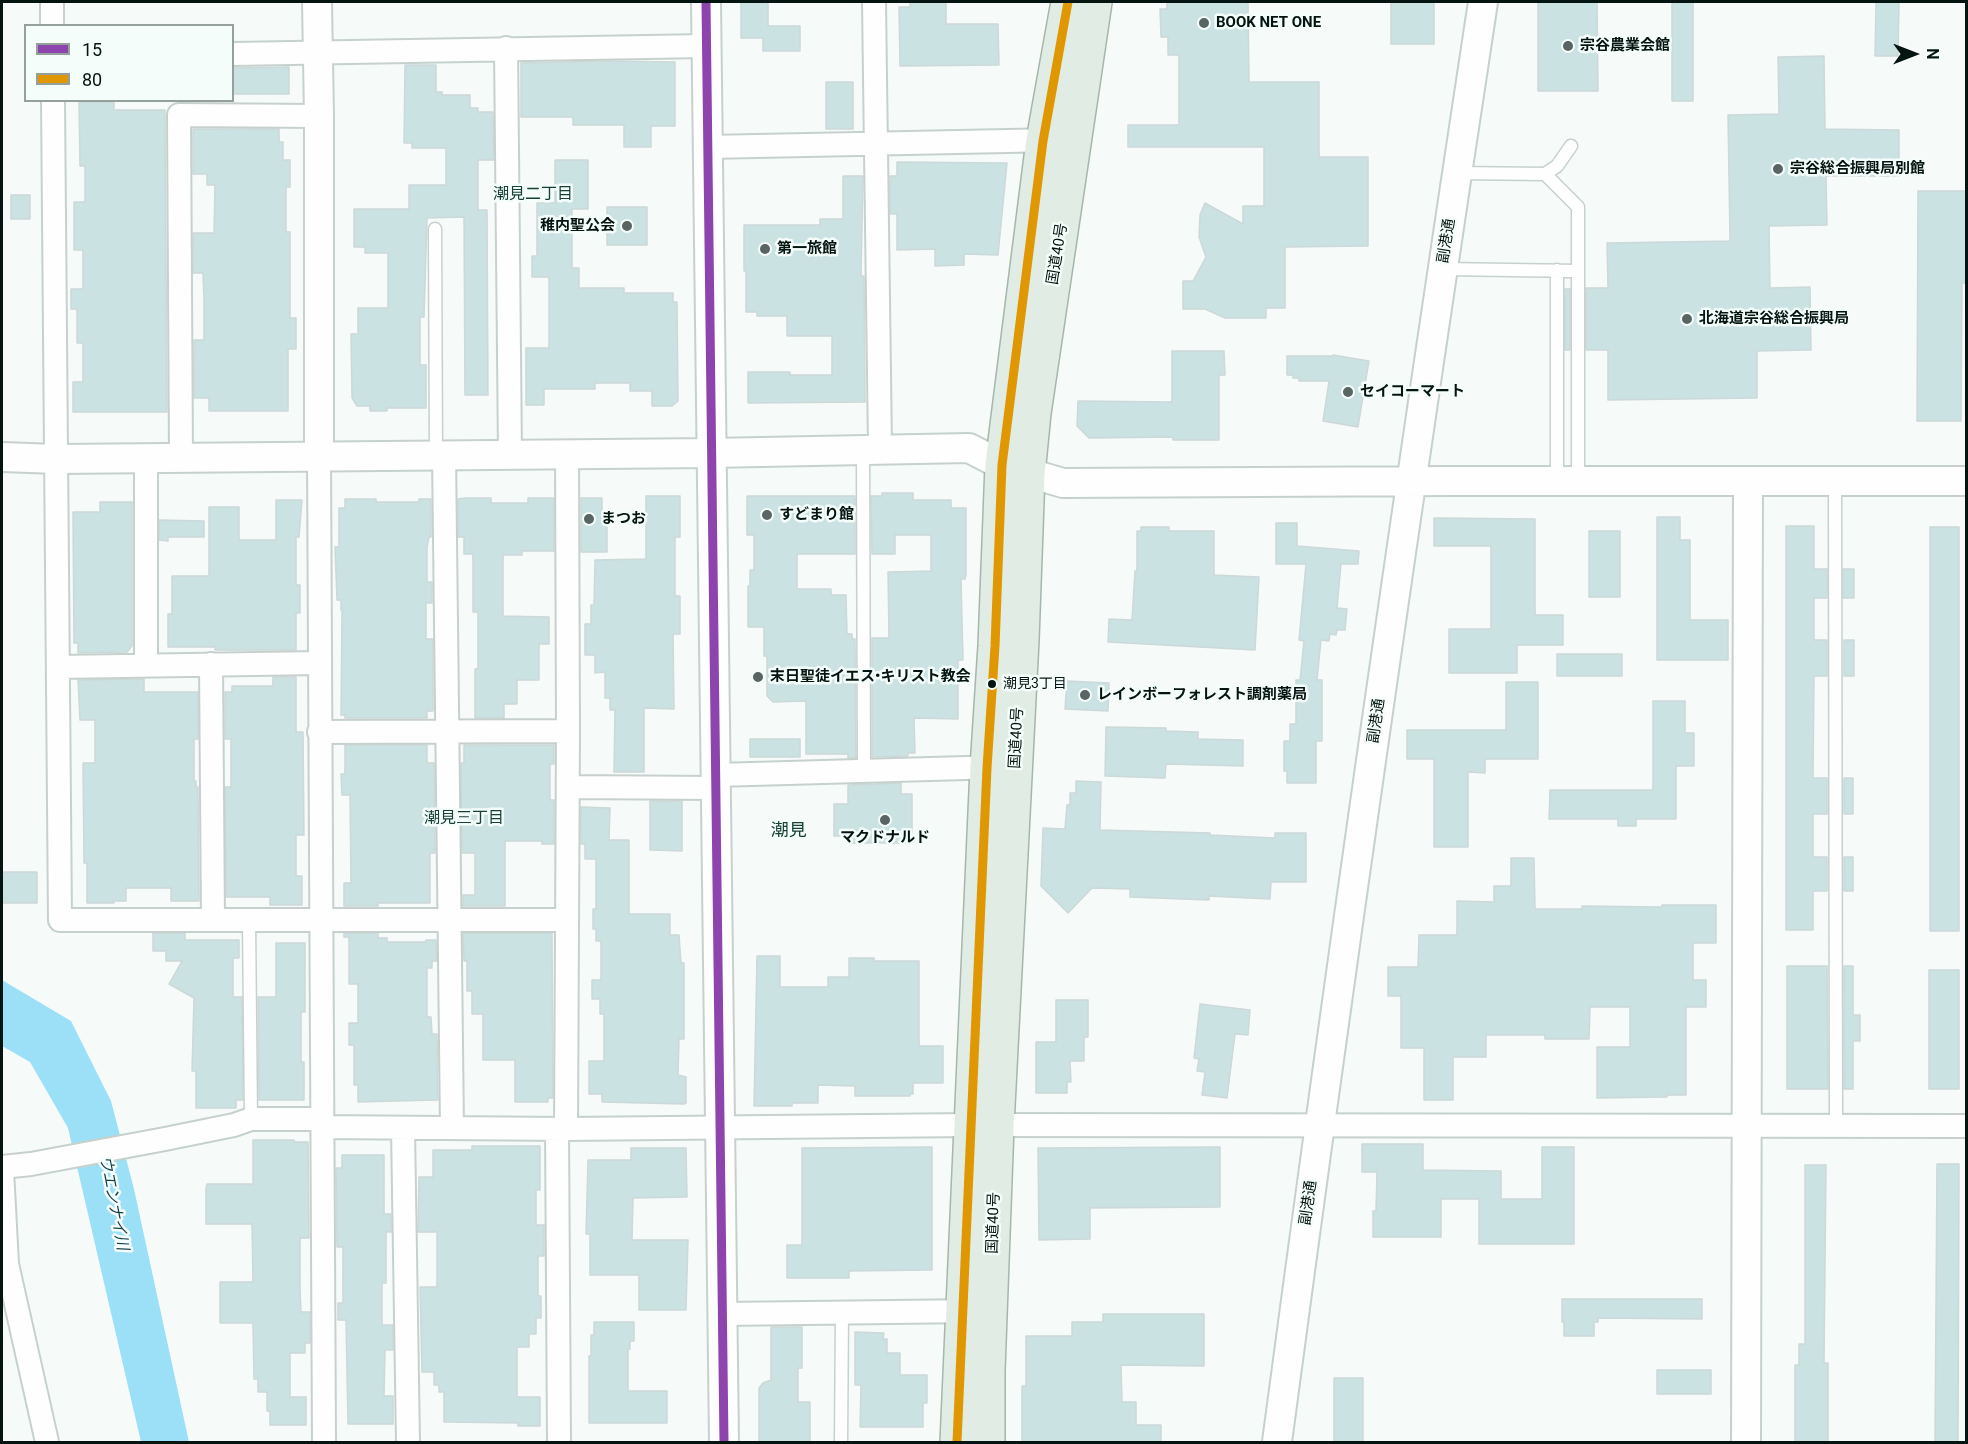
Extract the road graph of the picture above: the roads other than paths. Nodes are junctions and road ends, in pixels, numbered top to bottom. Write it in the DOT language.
graph roads {
  1 [pos="52,2"];
  2 [pos="317,2"];
  3 [pos="706,2"];
  4 [pos="874,2"];
  5 [pos="1068,2"];
  6 [pos="1095,2"];
  7 [pos="1484,2"];
  8 [pos="52,24"];
  9 [pos="706,46"];
  10 [pos="506,48"];
  11 [pos="319,53"];
  12 [pos="234,54"];
  13 [pos="53,102"];
  14 [pos="319,116"];
  15 [pos="1076,140"];
  16 [pos="1043,141"];
  17 [pos="877,143"];
  18 [pos="1571,146"];
  19 [pos="707,147"];
  20 [pos="1457,173"];
  21 [pos="1545,174"];
  22 [pos="435,229"];
  23 [pos="1443,269"];
  24 [pos="1557,270"];
  25 [pos="1578,271"];
  26 [pos="871,449"];
  27 [pos="710,453"];
  28 [pos="567,454"];
  29 [pos="440,455"];
  30 [pos="510,455"];
  31 [pos="319,457"];
  32 [pos="2,458"];
  33 [pos="146,458"];
  34 [pos="181,458"];
  35 [pos="57,459"];
  36 [pos="1015,470"];
  37 [pos="1411,481"];
  38 [pos="1568,481"];
  39 [pos="1748,481"];
  40 [pos="1835,481"];
  41 [pos="1966,481"];
  42 [pos="319,663"];
  43 [pos="211,664"];
  44 [pos="146,665"];
  45 [pos="58,667"];
  46 [pos="447,731"];
  47 [pos="568,731"];
  48 [pos="319,732"];
  49 [pos="1001,767"];
  50 [pos="864,772"];
  51 [pos="717,781"];
  52 [pos="568,787"];
  53 [pos="213,920"];
  54 [pos="249,920"];
  55 [pos="321,920"];
  56 [pos="448,920"];
  57 [pos="567,920"];
  58 [pos="251,1119"];
  59 [pos="322,1123"];
  60 [pos="1320,1124"];
  61 [pos="984,1125"];
  62 [pos="1747,1125"];
  63 [pos="1836,1126"];
  64 [pos="1966,1126"];
  65 [pos="452,1128"];
  66 [pos="720,1128"];
  67 [pos="403,1129"];
  68 [pos="562,1129"];
  69 [pos="2,1169"];
  70 [pos="977,1311"];
  71 [pos="842,1312"];
  72 [pos="722,1314"];
  73 [pos="47,1443"];
  74 [pos="324,1443"];
  75 [pos="408,1443"];
  76 [pos="559,1443"];
  77 [pos="724,1443"];
  78 [pos="841,1443"];
  79 [pos="957,1443"];
  80 [pos="988,1443"];
  81 [pos="1277,1443"];
  82 [pos="1746,1443"];
  1 -- 8 [label="street"];
  2 -- 11 [label="street"];
  3 -- 9 [label="street"];
  4 -- 17 [label="street"];
  5 -- 16 [label="highway, 国道40号"];
  6 -- 15 [label="highway, 国道40号"];
  7 -- 20 [label="street, 副港通"];
  9 -- 10 [label="street"];
  9 -- 19 [label="street"];
  10 -- 11 [label="street"];
  10 -- 30 [label="street"];
  11 -- 12 [label="street"];
  11 -- 14 [label="street"];
  13 -- 35 [label="street"];
  14 -- 31 [label="street"];
  14 -- 34 [label="street"];
  15 -- 16 [label="street"];
  15 -- 36 [label="highway, 国道40号"];
  16 -- 17 [label="street"];
  16 -- 36 [label="highway, 国道40号"];
  17 -- 19 [label="street"];
  17 -- 26 [label="street"];
  18 -- 21 [label="lane"];
  19 -- 27 [label="street"];
  20 -- 21 [label="lane"];
  20 -- 23 [label="street, 副港通"];
  21 -- 25 [label="lane"];
  22 -- 29 [label="lane"];
  23 -- 24 [label="lane"];
  23 -- 37 [label="street, 副港通"];
  24 -- 25 [label="lane"];
  24 -- 38 [label="lane"];
  25 -- 38 [label="lane"];
  26 -- 27 [label="street"];
  26 -- 36 [label="street"];
  26 -- 50 [label="lane"];
  27 -- 28 [label="street"];
  27 -- 51 [label="street"];
  28 -- 30 [label="street"];
  28 -- 47 [label="street"];
  29 -- 30 [label="street"];
  29 -- 31 [label="street"];
  29 -- 46 [label="street"];
  31 -- 34 [label="street"];
  31 -- 42 [label="street"];
  32 -- 35 [label="street"];
  33 -- 34 [label="street"];
  33 -- 35 [label="street"];
  33 -- 44 [label="street"];
  35 -- 45 [label="street"];
  36 -- 37 [label="street"];
  36 -- 49 [label="highway, 国道40号"];
  37 -- 38 [label="street"];
  37 -- 60 [label="street, 副港通"];
  38 -- 39 [label="street"];
  39 -- 40 [label="street"];
  39 -- 62 [label="street"];
  40 -- 41 [label="street"];
  40 -- 63 [label="lane"];
  42 -- 43 [label="street"];
  42 -- 48 [label="street"];
  43 -- 44 [label="street"];
  43 -- 53 [label="street"];
  44 -- 45 [label="street"];
  45 -- 53 [label="street"];
  46 -- 47 [label="street"];
  46 -- 48 [label="street"];
  46 -- 56 [label="street"];
  47 -- 52 [label="street"];
  48 -- 55 [label="street"];
  49 -- 50 [label="street"];
  49 -- 61 [label="highway, 国道40号"];
  50 -- 51 [label="street"];
  51 -- 52 [label="street"];
  51 -- 66 [label="street"];
  52 -- 57 [label="street"];
  53 -- 54 [label="street"];
  54 -- 55 [label="street"];
  54 -- 58 [label="lane"];
  55 -- 56 [label="street"];
  55 -- 59 [label="street"];
  56 -- 57 [label="street"];
  56 -- 65 [label="street"];
  57 -- 68 [label="street"];
  58 -- 59 [label="street"];
  58 -- 69 [label="street"];
  59 -- 67 [label="street"];
  59 -- 74 [label="street"];
  60 -- 61 [label="street"];
  60 -- 62 [label="street"];
  60 -- 81 [label="street, 副港通"];
  61 -- 66 [label="street"];
  61 -- 70 [label="highway, 国道40号"];
  62 -- 63 [label="street"];
  62 -- 82 [label="street"];
  63 -- 64 [label="street"];
  65 -- 67 [label="street"];
  65 -- 68 [label="street"];
  66 -- 68 [label="street"];
  66 -- 72 [label="street"];
  67 -- 75 [label="street"];
  68 -- 76 [label="street"];
  69 -- 73 [label="street"];
  70 -- 71 [label="street"];
  70 -- 79 [label="highway, 国道40号"];
  70 -- 80 [label="highway, 国道40号"];
  71 -- 72 [label="street"];
  71 -- 78 [label="lane"];
  72 -- 77 [label="street"];
}
